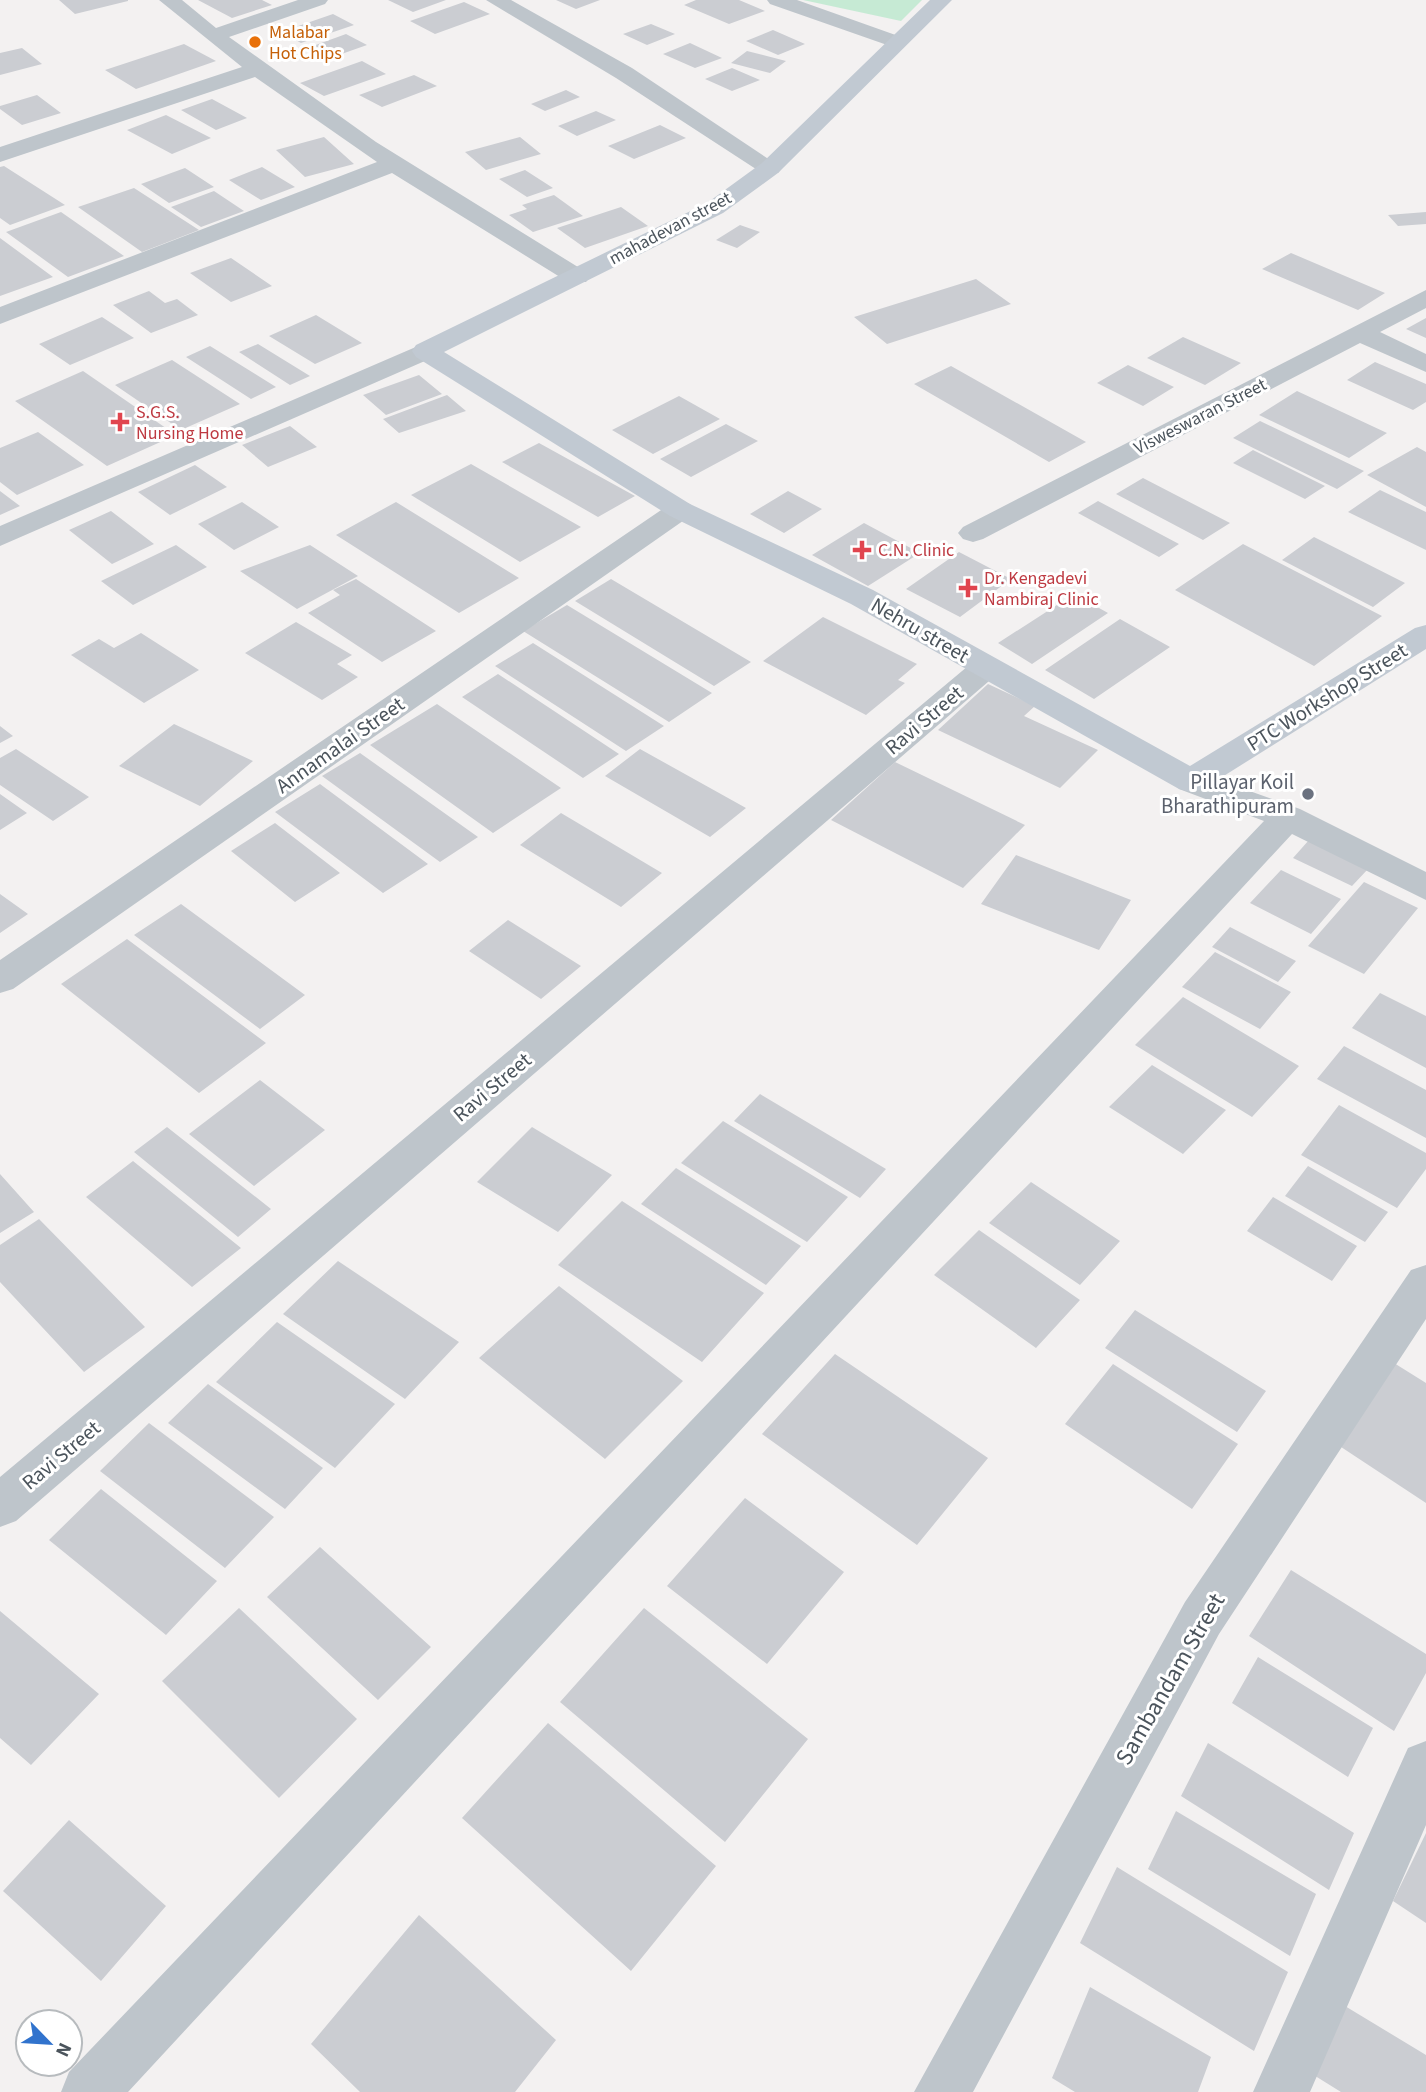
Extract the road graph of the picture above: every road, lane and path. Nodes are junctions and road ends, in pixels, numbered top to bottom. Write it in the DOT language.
graph roads {
  1 [pos="169,0"];
  2 [pos="318,0"];
  3 [pos="496,0"];
  4 [pos="777,0"];
  5 [pos="942,0"];
  6 [pos="212,36"];
  7 [pos="897,42"];
  8 [pos="255,70"];
  9 [pos="0,155"];
  10 [pos="391,165"];
  11 [pos="770,168"];
  12 [pos="577,277"];
  13 [pos="1426,298"];
  14 [pos="0,316"];
  15 [pos="1360,333"];
  16 [pos="425,351"];
  17 [pos="1426,364"];
  18 [pos="680,510"];
  19 [pos="973,533"];
  20 [pos="0,537"];
  21 [pos="1426,635"];
  22 [pos="985,668"];
  23 [pos="1192,781"];
  24 [pos="1287,817"];
  25 [pos="1426,887"];
  26 [pos="0,979"];
  27 [pos="1426,1283"];
  28 [pos="0,1506"];
  29 [pos="1426,1766"];
  30 [pos="89,2092"];
  31 [pos="942,2092"];
  32 [pos="1281,2092"];
  1 -- 6 [label="street"];
  2 -- 6 [label="street"];
  3 -- 11 [label="street"];
  4 -- 7 [label="street"];
  5 -- 7 [label="street, mahadevan street"];
  6 -- 8 [label="street"];
  7 -- 11 [label="street, mahadevan street"];
  8 -- 9 [label="street"];
  8 -- 10 [label="street"];
  10 -- 12 [label="street"];
  10 -- 14 [label="street"];
  11 -- 12 [label="street, mahadevan street"];
  12 -- 16 [label="street, mahadevan street"];
  13 -- 15 [label="street, Visweswaran Street"];
  15 -- 17 [label="street"];
  15 -- 19 [label="street, Visweswaran Street"];
  16 -- 18 [label="street, Nehru street"];
  16 -- 20 [label="street"];
  18 -- 22 [label="street, Nehru street"];
  18 -- 26 [label="street, Annamalai Street"];
  21 -- 23 [label="street, PTC Workshop Street"];
  22 -- 23 [label="street, Nehru street"];
  22 -- 28 [label="street, Ravi Street"];
  23 -- 24 [label="street, Nehru street"];
  24 -- 25 [label="street, Nehru street"];
  24 -- 30 [label="street"];
  27 -- 31 [label="street, Sambandam Street"];
  29 -- 32 [label="street"];
}
